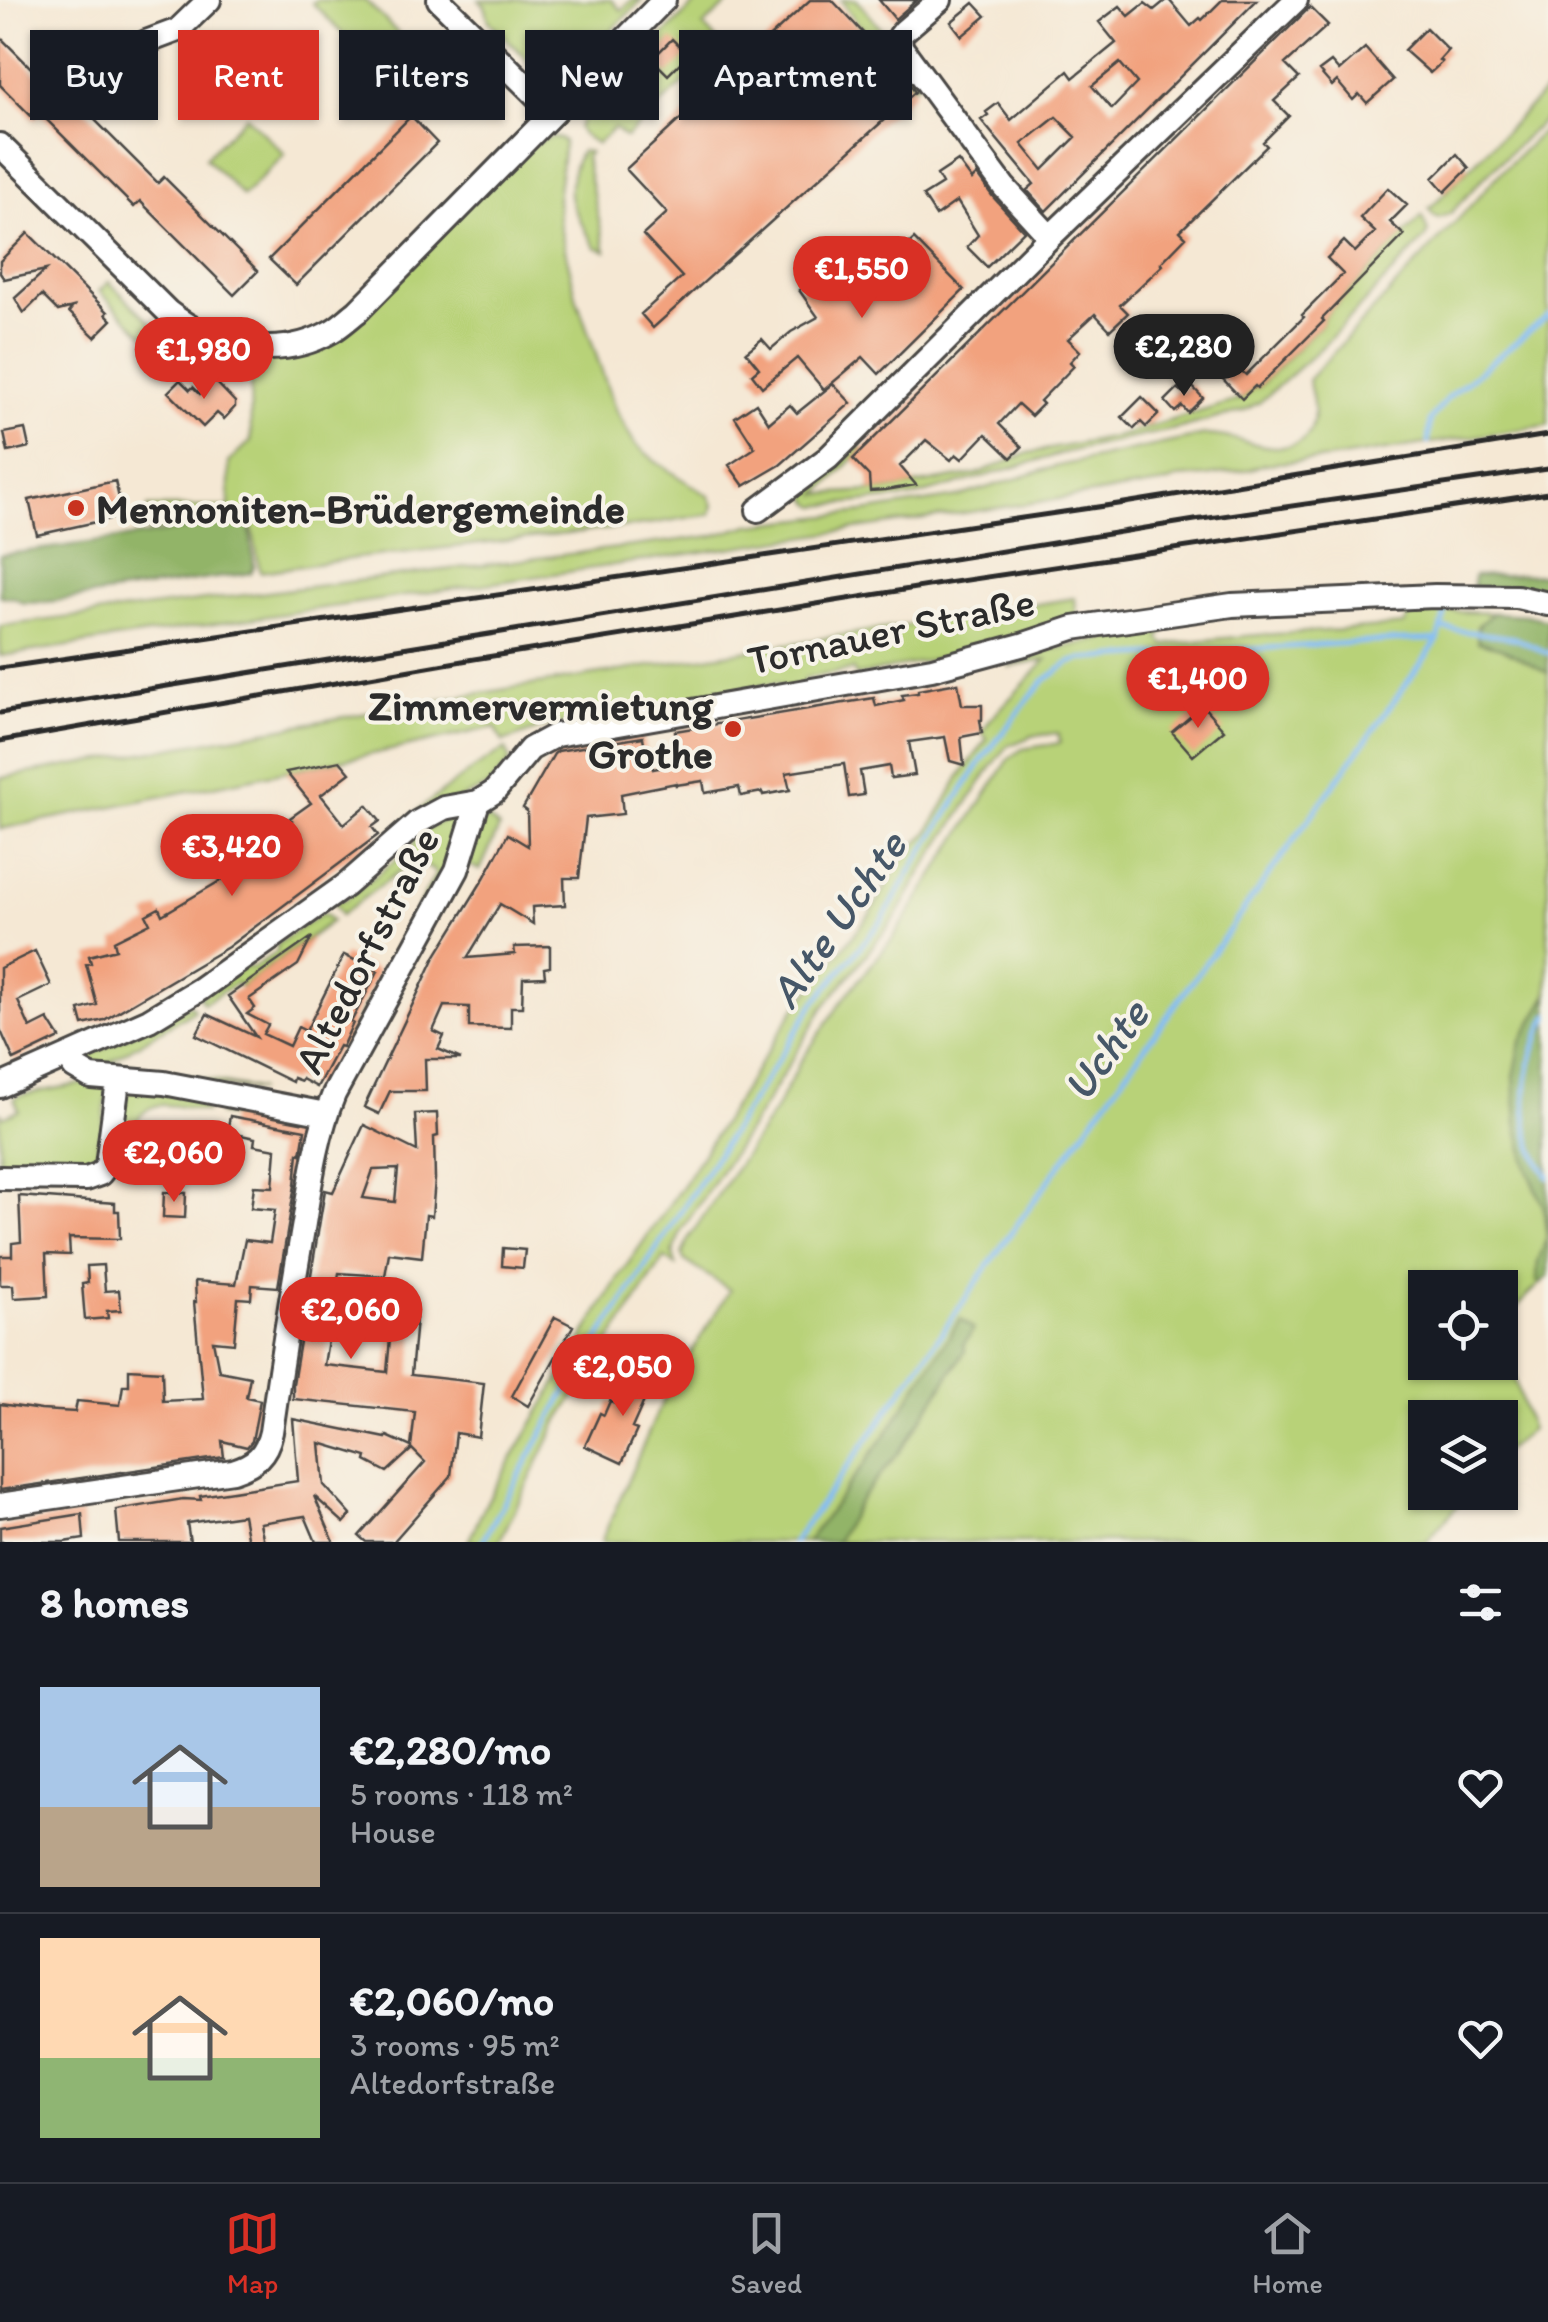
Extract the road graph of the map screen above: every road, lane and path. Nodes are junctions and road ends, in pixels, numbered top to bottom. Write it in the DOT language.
graph roads {
  1 [pos="209,0"];
  2 [pos="439,0"];
  3 [pos="664,0"];
  4 [pos="940,0"];
  5 [pos="1296,0"];
  6 [pos="634,30"];
  7 [pos="158,38"];
  8 [pos="525,85"];
  9 [pos="544,120"];
  10 [pos="0,146"];
  11 [pos="1050,237"];
  12 [pos="758,510"];
  13 [pos="1548,604"];
  14 [pos="478,802"];
  15 [pos="68,1056"];
  16 [pos="118,1080"];
  17 [pos="0,1086"];
  18 [pos="326,1114"];
  19 [pos="0,1178"];
  20 [pos="0,1506"];
  1 -- 7 [label="street"];
  2 -- 8 [label="street"];
  3 -- 6 [label="street"];
  4 -- 11 [label="street"];
  5 -- 11 [label="street"];
  9 -- 10 [label="street"];
  11 -- 12 [label="street"];
  13 -- 14 [label="street, Tornauer Straße"];
  14 -- 15 [label="street, Tornauer Straße"];
  14 -- 18 [label="street, Altedorfstraße"];
  15 -- 16 [label="street"];
  15 -- 17 [label="street, Tornauer Straße"];
  16 -- 18 [label="street"];
  16 -- 19 [label="street"];
  18 -- 20 [label="street, Altedorfstraße"];
}
